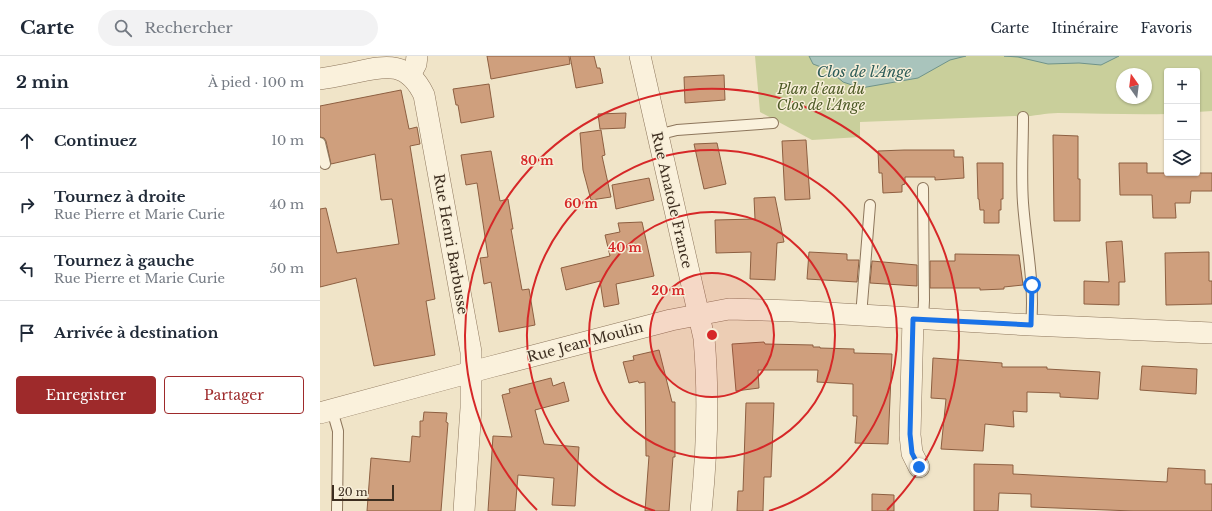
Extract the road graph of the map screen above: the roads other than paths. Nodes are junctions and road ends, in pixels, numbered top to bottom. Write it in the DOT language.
graph roads {
  1 [pos="417,56"];
  2 [pos="640,56"];
  3 [pos="410,75"];
  4 [pos="320,79"];
  5 [pos="1023,117"];
  6 [pos="773,123"];
  7 [pos="658,134"];
  8 [pos="320,143"];
  9 [pos="325,164"];
  10 [pos="923,188"];
  11 [pos="870,205"];
  12 [pos="699,314"];
  13 [pos="861,316"];
  14 [pos="918,320"];
  15 [pos="1031,325"];
  16 [pos="1212,334"];
  17 [pos="471,372"];
  18 [pos="326,412"];
  19 [pos="919,467"];
  20 [pos="337,511"];
  21 [pos="464,511"];
  22 [pos="701,511"];
  1 -- 3 [label="street"];
  2 -- 7 [label="street, Rue Anatole France"];
  3 -- 4 [label="street"];
  3 -- 17 [label="street, Rue Henri Barbusse"];
  5 -- 15 [label="lane"];
  6 -- 7 [label="lane"];
  7 -- 12 [label="street, Rue Anatole France"];
  8 -- 9 [label="lane"];
  10 -- 14 [label="lane"];
  11 -- 13 [label="lane"];
  12 -- 13 [label="street, Rue Jean Moulin"];
  12 -- 17 [label="street, Rue Jean Moulin"];
  12 -- 22 [label="street, Rue Anatole France"];
  13 -- 14 [label="street, Rue Jean Moulin"];
  14 -- 15 [label="street, Rue Jean Moulin"];
  14 -- 19 [label="street"];
  15 -- 16 [label="street, Rue Jean Moulin"];
  17 -- 18 [label="street, Rue Jean Moulin"];
  17 -- 21 [label="street, Rue Henri Barbusse"];
  18 -- 20 [label="lane"];
}
